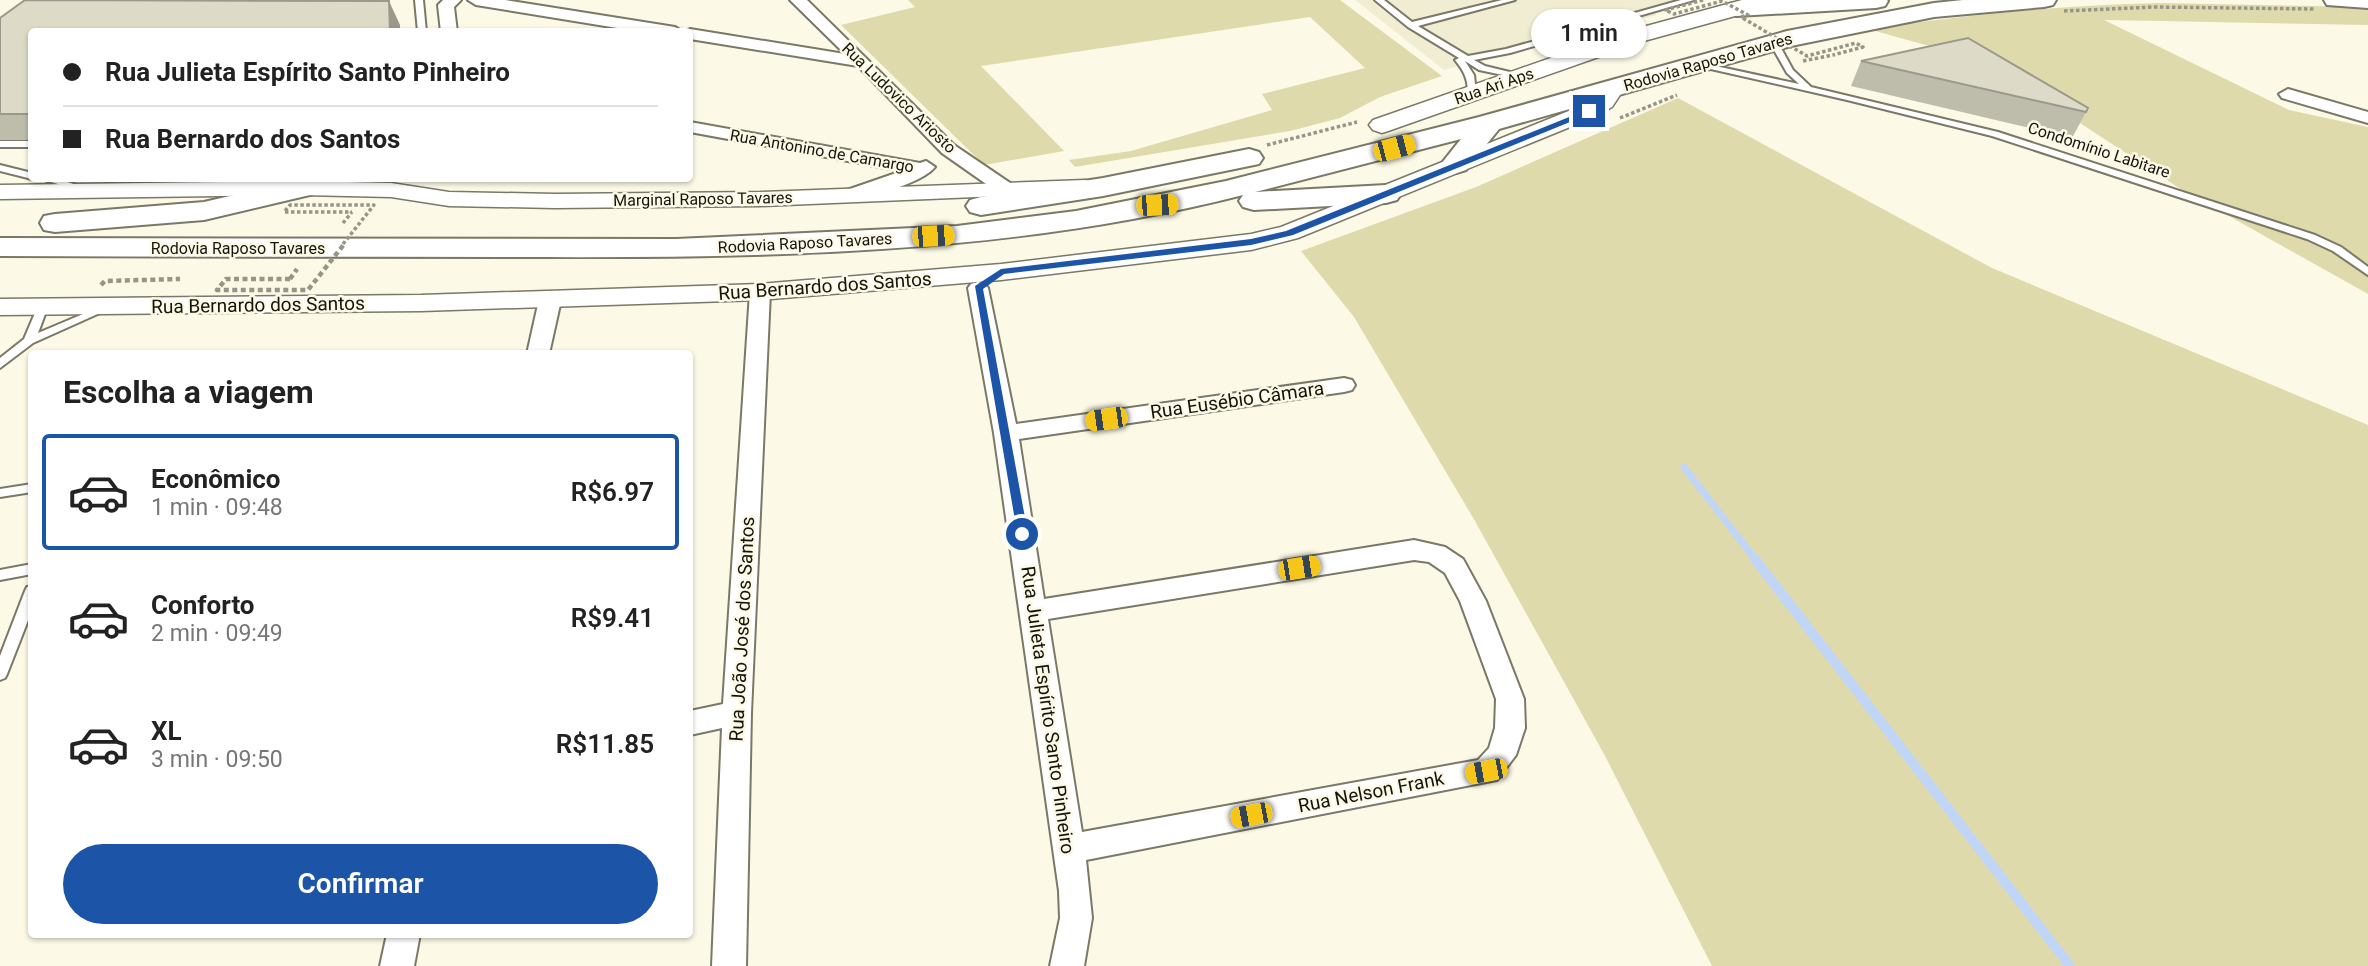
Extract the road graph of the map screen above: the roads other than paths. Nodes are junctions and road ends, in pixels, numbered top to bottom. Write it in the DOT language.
graph roads {
  1 [pos="419,0"];
  2 [pos="453,0"];
  3 [pos="476,0"];
  4 [pos="798,0"];
  5 [pos="1379,0"];
  6 [pos="1511,0"];
  7 [pos="1690,0"];
  8 [pos="1767,0"];
  9 [pos="1882,0"];
  10 [pos="1876,1"];
  11 [pos="2368,1"];
  12 [pos="2325,5"];
  13 [pos="2053,6"];
  14 [pos="1737,9"];
  15 [pos="1411,25"];
  16 [pos="422,28"];
  17 [pos="449,28"];
  18 [pos="650,28"];
  19 [pos="693,34"];
  20 [pos="1774,43"];
  21 [pos="1463,59"];
  22 [pos="863,62"];
  23 [pos="1697,65"];
  24 [pos="1519,77"];
  25 [pos="1809,88"];
  26 [pos="1613,89"];
  27 [pos="1472,93"];
  28 [pos="2288,94"];
  29 [pos="2368,118"];
  30 [pos="1489,123"];
  31 [pos="1382,125"];
  32 [pos="693,128"];
  33 [pos="0,144"];
  34 [pos="28,144"];
  35 [pos="948,149"];
  36 [pos="1456,164"];
  37 [pos="0,168"];
  38 [pos="28,169"];
  39 [pos="923,169"];
  40 [pos="28,175"];
  41 [pos="57,182"];
  42 [pos="317,183"];
  43 [pos="392,184"];
  44 [pos="1103,187"];
  45 [pos="1006,189"];
  46 [pos="88,190"];
  47 [pos="0,192"];
  48 [pos="854,194"];
  49 [pos="1386,194"];
  50 [pos="1157,205"];
  51 [pos="0,223"];
  52 [pos="55,223"];
  53 [pos="0,247"];
  54 [pos="1001,272"];
  55 [pos="2368,272"];
  56 [pos="949,277"];
  57 [pos="978,288"];
  58 [pos="760,292"];
  59 [pos="550,300"];
  60 [pos="43,306"];
  61 [pos="0,307"];
  62 [pos="108,307"];
  63 [pos="29,341"];
  64 [pos="539,350"];
  65 [pos="0,364"];
  66 [pos="1344,385"];
  67 [pos="1006,433"];
  68 [pos="28,489"];
  69 [pos="0,493"];
  70 [pos="28,570"];
  71 [pos="0,575"];
  72 [pos="28,601"];
  73 [pos="1034,611"];
  74 [pos="0,674"];
  75 [pos="737,713"];
  76 [pos="693,722"];
  77 [pos="1069,849"];
  78 [pos="403,938"];
  79 [pos="397,966"];
  80 [pos="729,966"];
  81 [pos="1067,966"];
  1 -- 16 [label="lane"];
  2 -- 17 [label="street"];
  3 -- 18 [label="street"];
  4 -- 22 [label="street, Rua Ludovico Ariosto"];
  5 -- 15 [label="lane"];
  6 -- 15 [label="lane"];
  7 -- 21 [label="lane"];
  8 -- 14 [label="main road, Rua Ari Aps"];
  9 -- 10 [label="highway, Rodovia Raposo Tavares"];
  10 -- 14 [label="highway"];
  10 -- 31 [label="highway, Rodovia Raposo Tavares"];
  11 -- 12 [label="highway"];
  13 -- 20 [label="highway, Rodovia Raposo Tavares"];
  14 -- 24 [label="main road, Rua Ari Aps"];
  15 -- 21 [label="lane"];
  19 -- 22 [label="street"];
  20 -- 23 [label="highway, Rodovia Raposo Tavares"];
  20 -- 25 [label="lane"];
  21 -- 24 [label="lane"];
  21 -- 27 [label="lane"];
  22 -- 35 [label="street, Rua Ludovico Ariosto"];
  23 -- 25 [label="lane, Condomínio Labitare"];
  23 -- 26 [label="highway, Rodovia Raposo Tavares"];
  24 -- 27 [label="main road, Rua Ari Aps"];
  25 -- 55 [label="lane, Condomínio Labitare"];
  26 -- 30 [label="highway, Rodovia Raposo Tavares"];
  26 -- 36 [label="street, Rua Bernardo dos Santos"];
  27 -- 31 [label="main road, Rua Ari Aps"];
  28 -- 29 [label="street"];
  30 -- 36 [label="highway"];
  30 -- 50 [label="highway, Rodovia Raposo Tavares"];
  31 -- 44 [label="highway, Rodovia Raposo Tavares"];
  32 -- 39 [label="street, Rua Antonino de Camargo"];
  33 -- 34 [label="lane"];
  35 -- 39 [label="street, Rua Antonino de Camargo"];
  35 -- 45 [label="street, Rua Ludovico Ariosto"];
  36 -- 49 [label="street, Rua Bernardo dos Santos"];
  37 -- 38 [label="lane"];
  37 -- 40 [label="lane"];
  39 -- 48 [label="street"];
  41 -- 46 [label="lane"];
  42 -- 43 [label="street, Marginal Raposo Tavares"];
  42 -- 46 [label="street, Marginal Raposo Tavares"];
  42 -- 52 [label="highway"];
  43 -- 48 [label="street, Marginal Raposo Tavares"];
  44 -- 45 [label="street, Marginal Raposo Tavares"];
  44 -- 52 [label="highway, Rodovia Raposo Tavares"];
  45 -- 48 [label="street, Marginal Raposo Tavares"];
  46 -- 47 [label="street, Marginal Raposo Tavares"];
  49 -- 50 [label="highway"];
  49 -- 54 [label="street, Rua Bernardo dos Santos"];
  50 -- 53 [label="highway, Rodovia Raposo Tavares"];
  51 -- 52 [label="highway, Rodovia Raposo Tavares"];
  54 -- 56 [label="street, Rua Bernardo dos Santos"];
  54 -- 57 [label="street"];
  56 -- 57 [label="street"];
  56 -- 58 [label="street, Rua Bernardo dos Santos"];
  57 -- 67 [label="street, Rua Julieta Espírito Santo Pinheiro"];
  58 -- 59 [label="street, Rua Bernardo dos Santos"];
  58 -- 75 [label="street, Rua João José dos Santos"];
  59 -- 62 [label="street, Rua Bernardo dos Santos"];
  59 -- 64 [label="street"];
  60 -- 61 [label="street, Rua Bernardo dos Santos"];
  60 -- 62 [label="street, Rua Bernardo dos Santos"];
  60 -- 63 [label="lane"];
  62 -- 63 [label="lane"];
  63 -- 65 [label="lane"];
  66 -- 67 [label="street, Rua Eusébio Câmara"];
  67 -- 73 [label="street, Rua Julieta Espírito Santo Pinheiro"];
  68 -- 69 [label="lane"];
  70 -- 71 [label="lane"];
  72 -- 74 [label="lane"];
  73 -- 77 [label="street, Rua Julieta Espírito Santo Pinheiro"];
  73 -- 77 [label="street, Rua Nelson Frank"];
  75 -- 76 [label="street"];
  75 -- 80 [label="street, Rua João José dos Santos"];
  77 -- 81 [label="street, Rua Julieta Espírito Santo Pinheiro"];
  78 -- 79 [label="street"];
}
